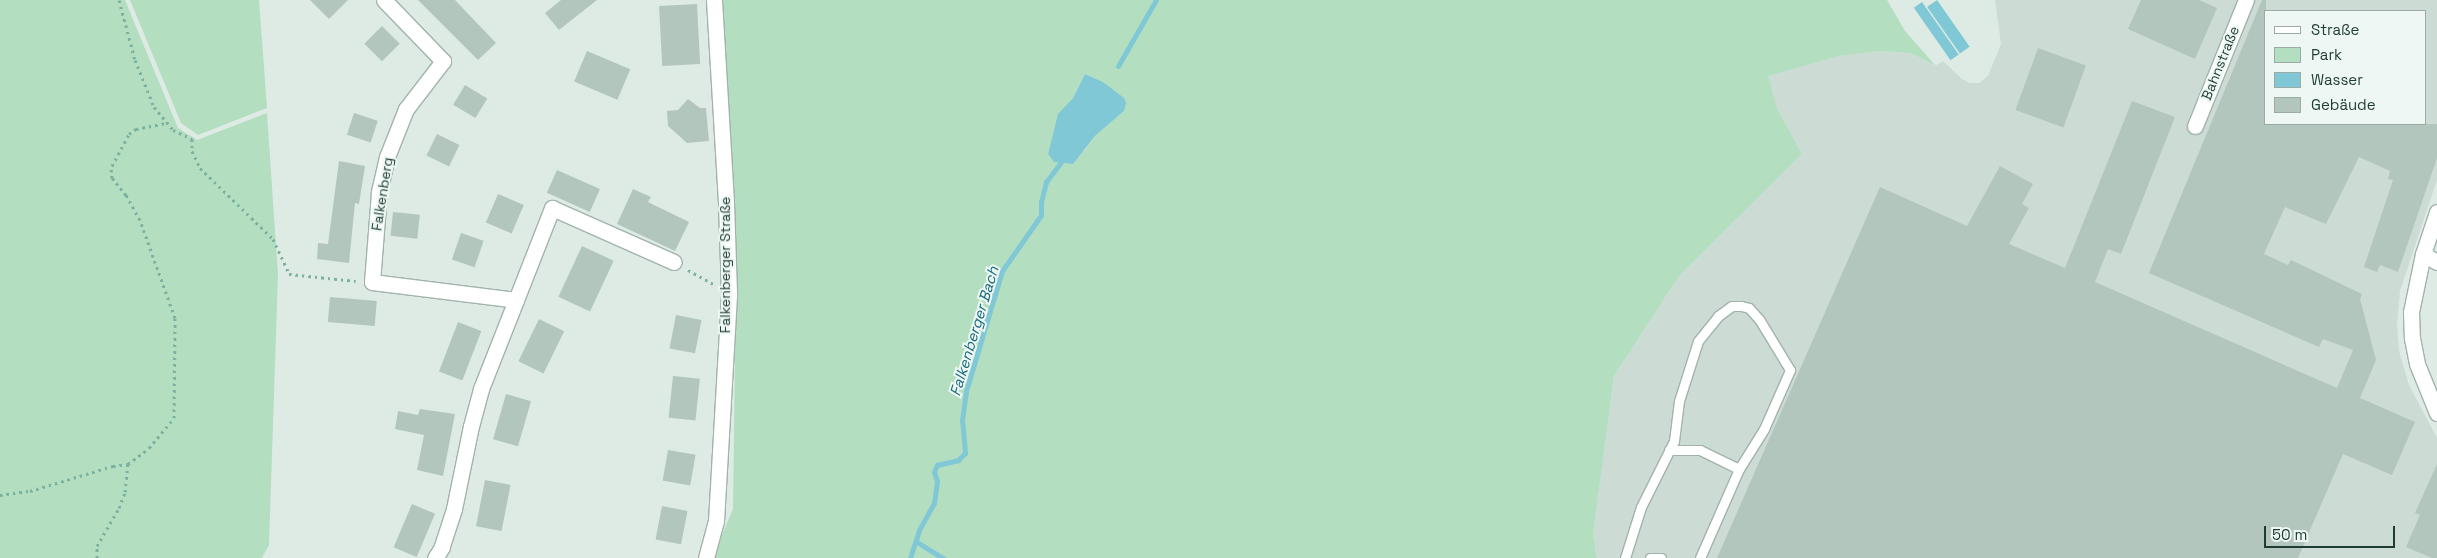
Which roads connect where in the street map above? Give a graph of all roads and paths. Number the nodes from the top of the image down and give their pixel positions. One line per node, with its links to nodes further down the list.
1 (119, 0): 5 (path)
2 (384, 0): 11 (street, Falkenberg)
3 (714, 0): 12 (street, Falkenberger Straße)
4 (2246, 0): 6 (street, Bahnstraße)
5 (166, 124): 11 (path); 16 (path)
6 (2195, 126)
7 (2437, 212): 8 (street)
8 (2423, 254): 10 (street); 14 (street)
9 (674, 262): 12 (path); 13 (street)
10 (2437, 262)
11 (372, 282): 13 (street)
12 (728, 293): 21 (street, Falkenberger Straße)
13 (516, 300): 20 (street)
14 (2437, 413)
15 (1669, 450): 17 (lane); 17 (lane); 22 (lane)
16 (128, 464): 18 (path); 19 (path)
17 (1739, 469): 25 (lane)
18 (0, 495)
19 (97, 558)
20 (435, 558)
21 (706, 558)
22 (1625, 558)
23 (1650, 558): 24 (lane)
24 (1662, 558)
25 (1700, 558)

